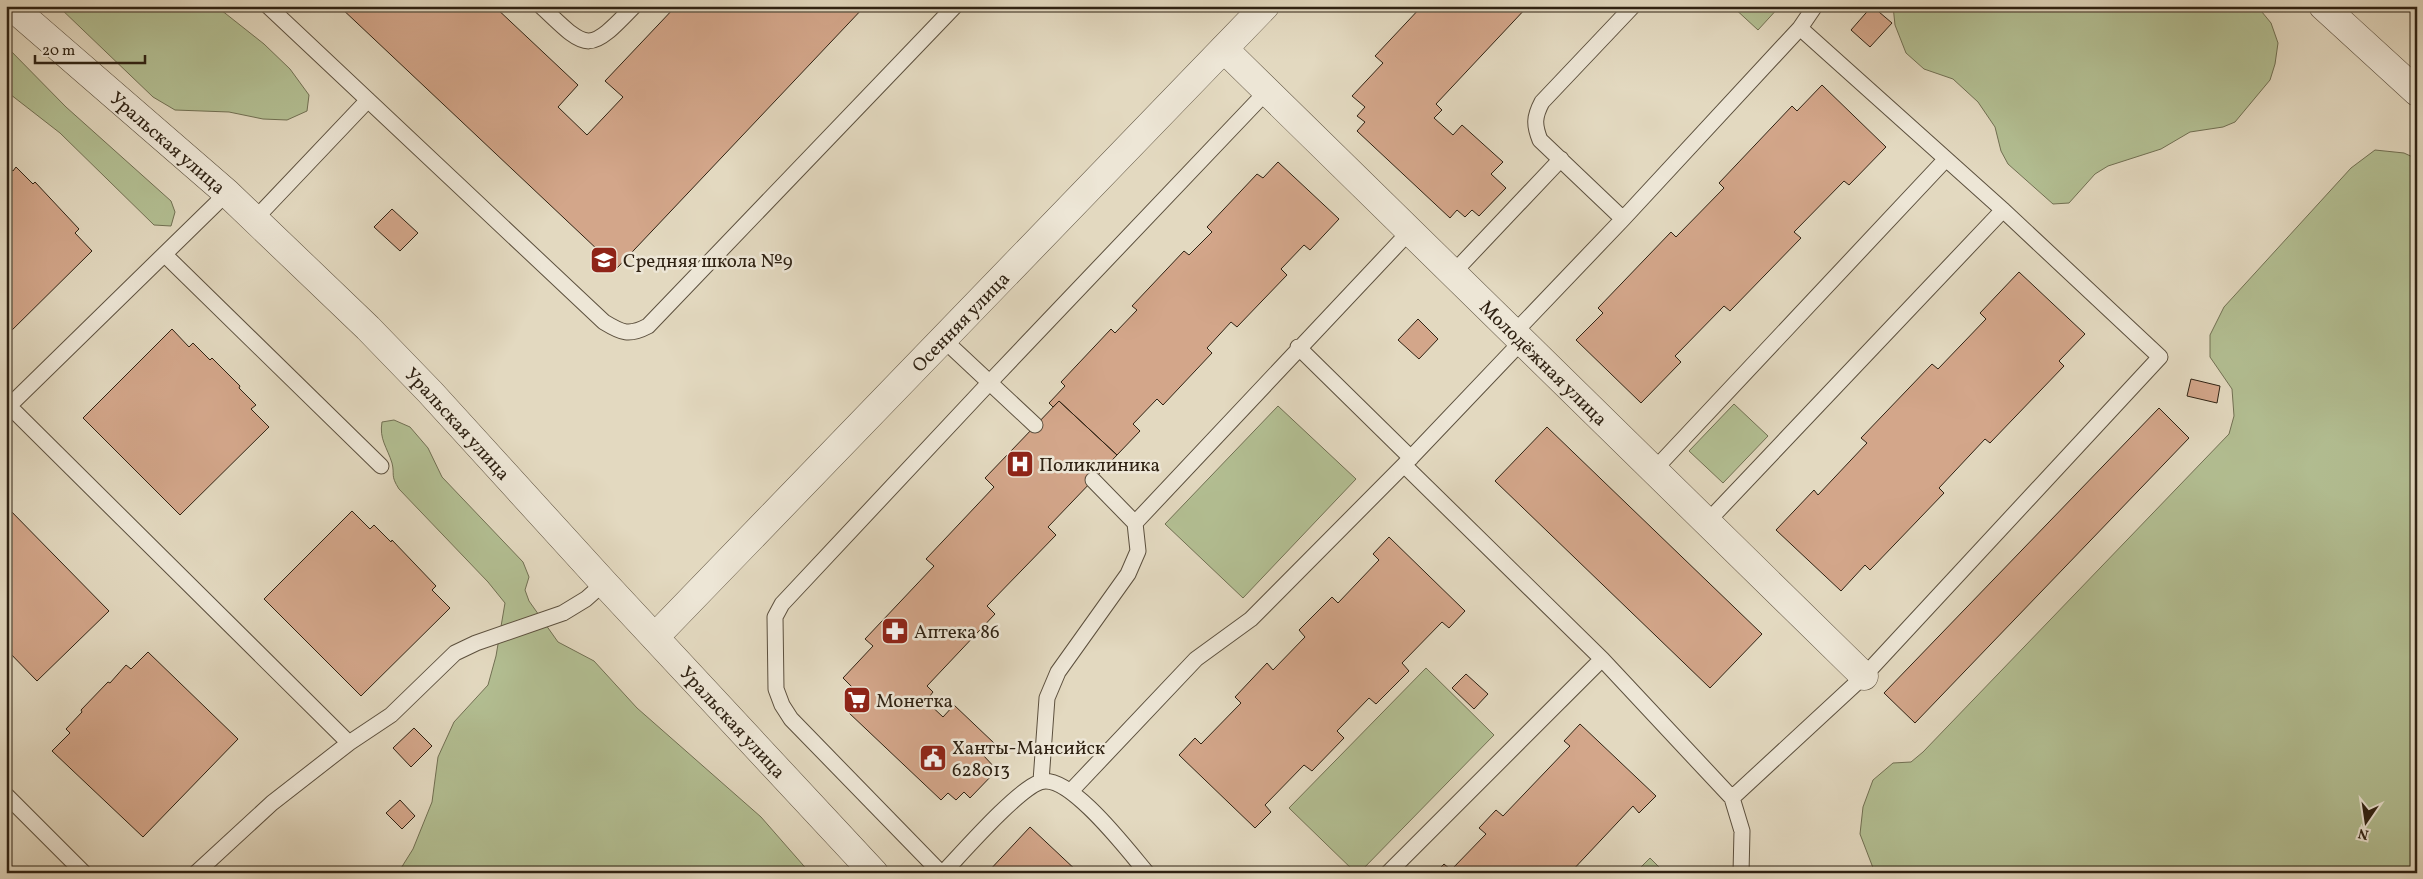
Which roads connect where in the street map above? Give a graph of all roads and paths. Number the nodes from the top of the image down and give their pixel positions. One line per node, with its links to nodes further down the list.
1 (11, 6): 17 (street, Уральская улица)
2 (268, 6): 14 (lane)
3 (541, 6): 4 (lane)
4 (634, 6)
5 (955, 6): 14 (lane)
6 (1265, 6): 11 (street, Осенняя улица)
7 (1633, 6): 15 (lane)
8 (1815, 6): 10 (lane)
9 (2323, 6): 13 (street)
10 (1800, 28): 16 (lane); 20 (lane)
11 (1224, 49): 12 (street, Молодёжная улица); 25 (street, Осенняя улица)
12 (1267, 92): 21 (street, Молодёжная улица); 27 (lane)
13 (2417, 92)
14 (368, 100): 19 (lane)
15 (1561, 159): 20 (lane); 23 (lane)
16 (1946, 159): 18 (lane); 32 (lane)
17 (227, 193): 19 (street, Уральская улица); 22 (lane)
18 (2003, 210): 34 (lane); 39 (lane)
19 (255, 219): 36 (street, Уральская улица)
20 (1623, 219): 24 (lane)
21 (1410, 231): 23 (street, Молодёжная улица); 26 (lane)
22 (165, 255): 28 (lane); 31 (lane)
23 (1453, 273): 24 (street, Молодёжная улица)
24 (1518, 337): 30 (lane); 32 (street, Молодёжная улица)
25 (943, 339): 27 (lane); 37 (street, Осенняя улица)
26 (1298, 348): 30 (lane); 35 (lane)
27 (990, 382): 29 (lane); 48 (lane)
28 (8, 405): 40 (lane)
29 (1035, 426)
30 (1408, 462): 38 (lane); 42 (lane)
31 (381, 466)
32 (1654, 470): 34 (street, Молодёжная улица)
33 (1093, 480): 35 (lane)
34 (1708, 522): 39 (street, Молодёжная улица)
35 (1135, 523): 41 (lane)
36 (604, 583): 37 (street, Уральская улица); 40 (lane)
37 (655, 637): 47 (street, Уральская улица)
38 (1602, 659): 44 (lane); 50 (lane)
39 (1864, 676): 44 (lane)
40 (349, 743): 46 (lane)
41 (1041, 781): 42 (lane); 48 (lane)
42 (1071, 791): 49 (lane)
43 (6, 795): 45 (lane)
44 (1732, 798): 51 (lane)
45 (84, 873)
46 (196, 873)
47 (874, 873)
48 (942, 873)
49 (1147, 873)
50 (1388, 873)
51 (1741, 873)

